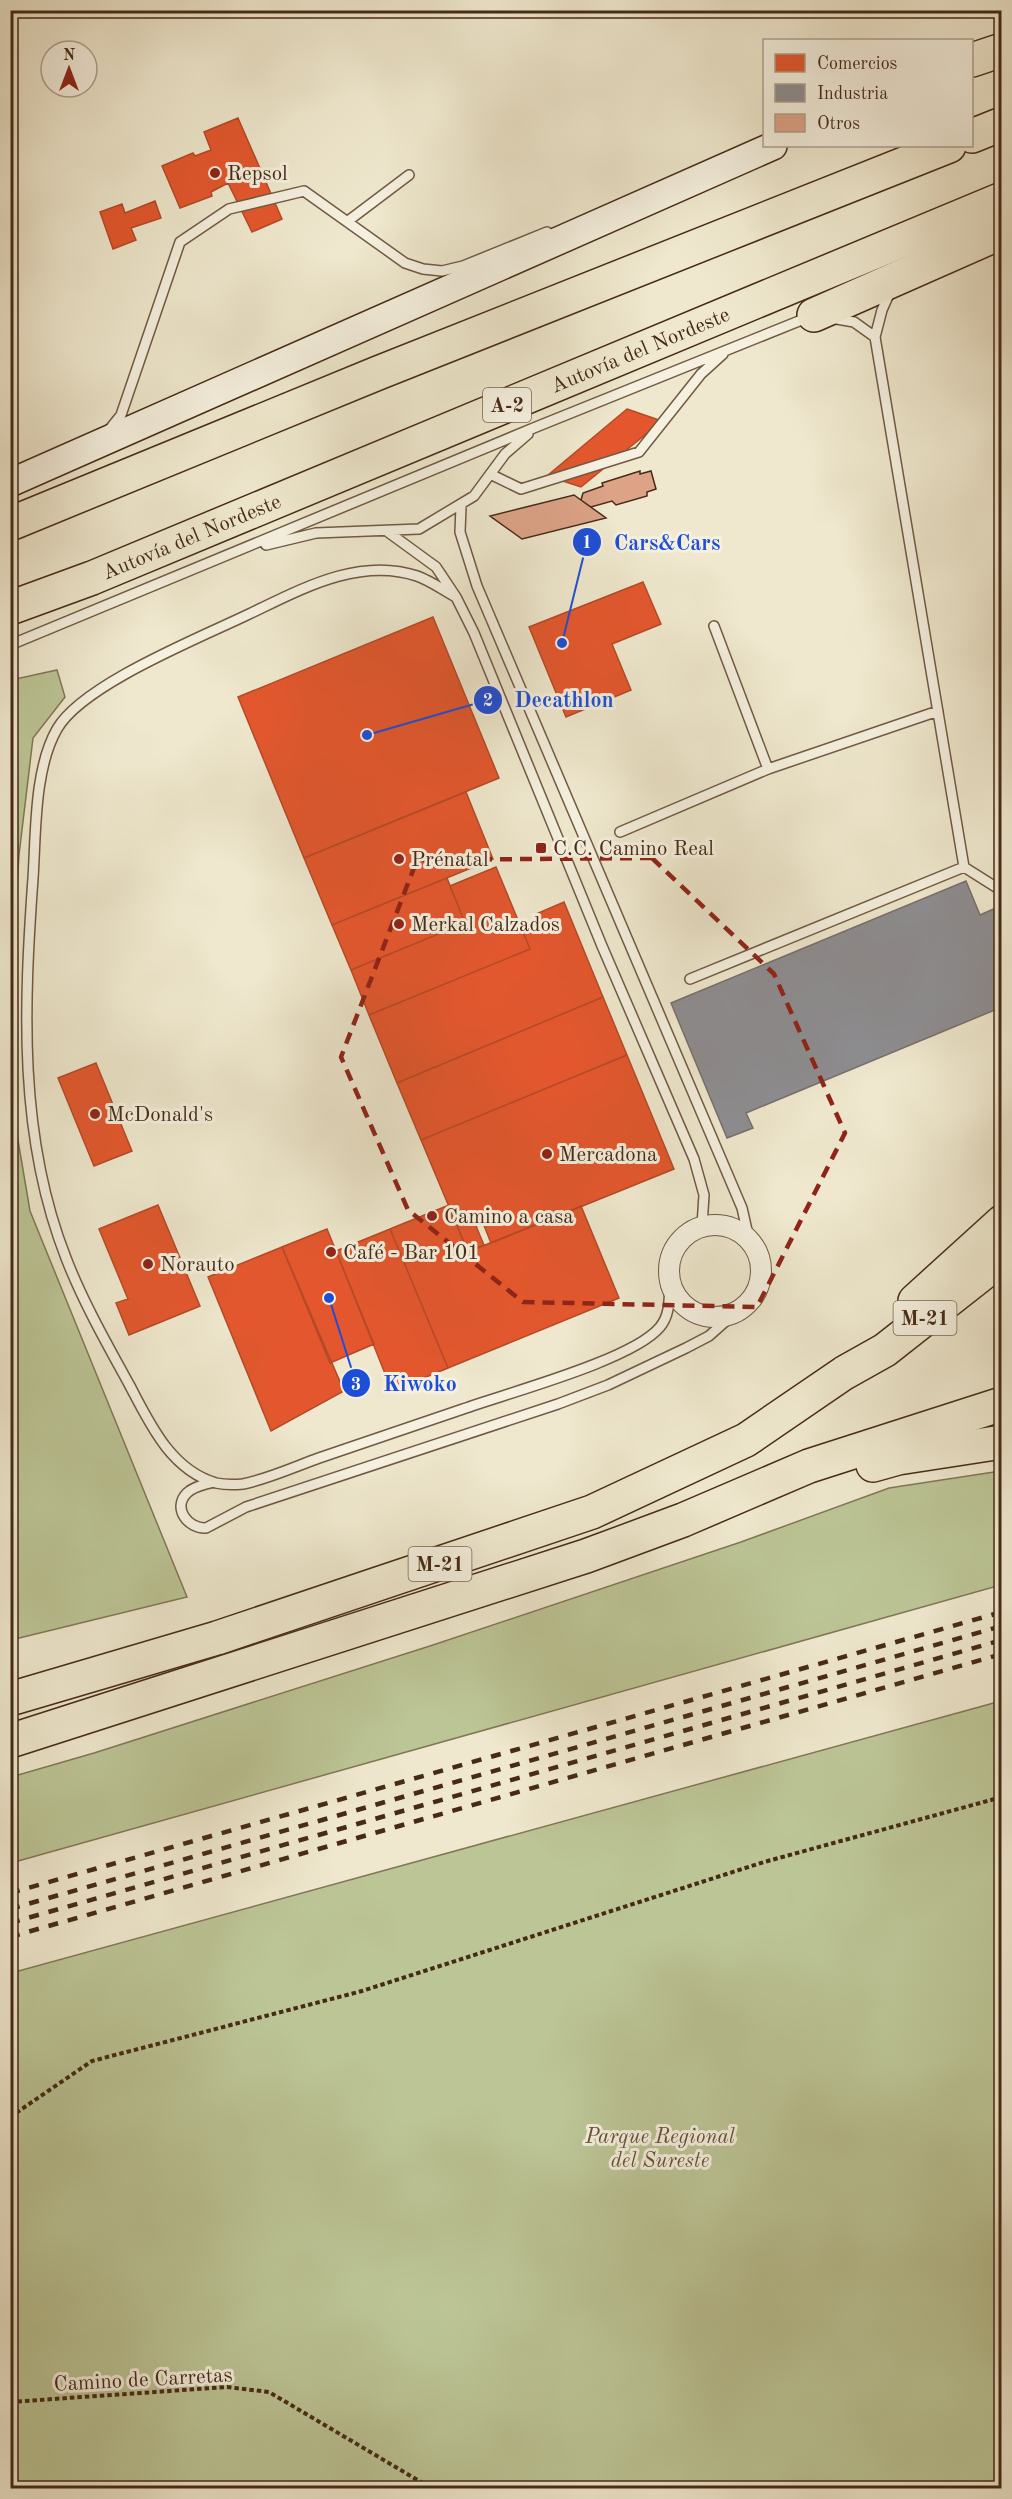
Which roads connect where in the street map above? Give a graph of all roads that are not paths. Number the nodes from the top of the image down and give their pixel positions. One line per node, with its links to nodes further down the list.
1 (1002, 42): 3 (main road)
2 (1002, 50): 4 (highway)
3 (973, 57)
4 (973, 58)
5 (1002, 124): 6 (highway)
6 (973, 136)
7 (771, 147): 11 (main road)
8 (946, 147): 25 (highway)
9 (409, 175): 12 (lane)
10 (1002, 199): 29 (highway, Autovía del Nordeste / A-2)
11 (619, 213): 13 (lane); 21 (main road)
12 (348, 221): 14 (lane); 21 (lane)
13 (566, 227)
14 (555, 230)
15 (1002, 231): 16 (highway)
16 (897, 279): 17 (highway); 18 (lane)
17 (814, 315): 18 (lane); 19 (lane)
18 (875, 337): 32 (lane)
19 (727, 350): 20 (lane); 22 (lane)
20 (536, 427): 22 (lane); 27 (lane)
21 (88, 448): 23 (main road)
22 (490, 474): 24 (lane)
23 (10, 483)
24 (461, 506): 26 (lane); 40 (lane)
25 (10, 524)
26 (388, 532): 27 (lane); 28 (lane)
27 (237, 552): 31 (lane)
28 (456, 597): 39 (lane); 47 (lane)
29 (10, 608)
30 (714, 626): 33 (lane)
31 (10, 645)
32 (938, 711): 33 (lane); 35 (lane)
33 (768, 769): 34 (lane)
34 (620, 832)
35 (964, 867): 36 (lane); 37 (lane)
36 (1002, 891)
37 (690, 979)
38 (1002, 1222): 44 (highway)
39 (702, 1226): 40 (street); 42 (street)
40 (749, 1239): 43 (street)
41 (1002, 1258): 44 (highway, M-21)
42 (670, 1285): 43 (street); 47 (lane)
43 (736, 1312): 47 (lane)
44 (844, 1373): 49 (highway, M-21)
45 (1002, 1404): 48 (highway, M-21)
46 (1002, 1442): 48 (highway, M-21)
47 (213, 1482)
48 (683, 1520): 50 (highway, M-21)
49 (10, 1699)
50 (10, 1741)

